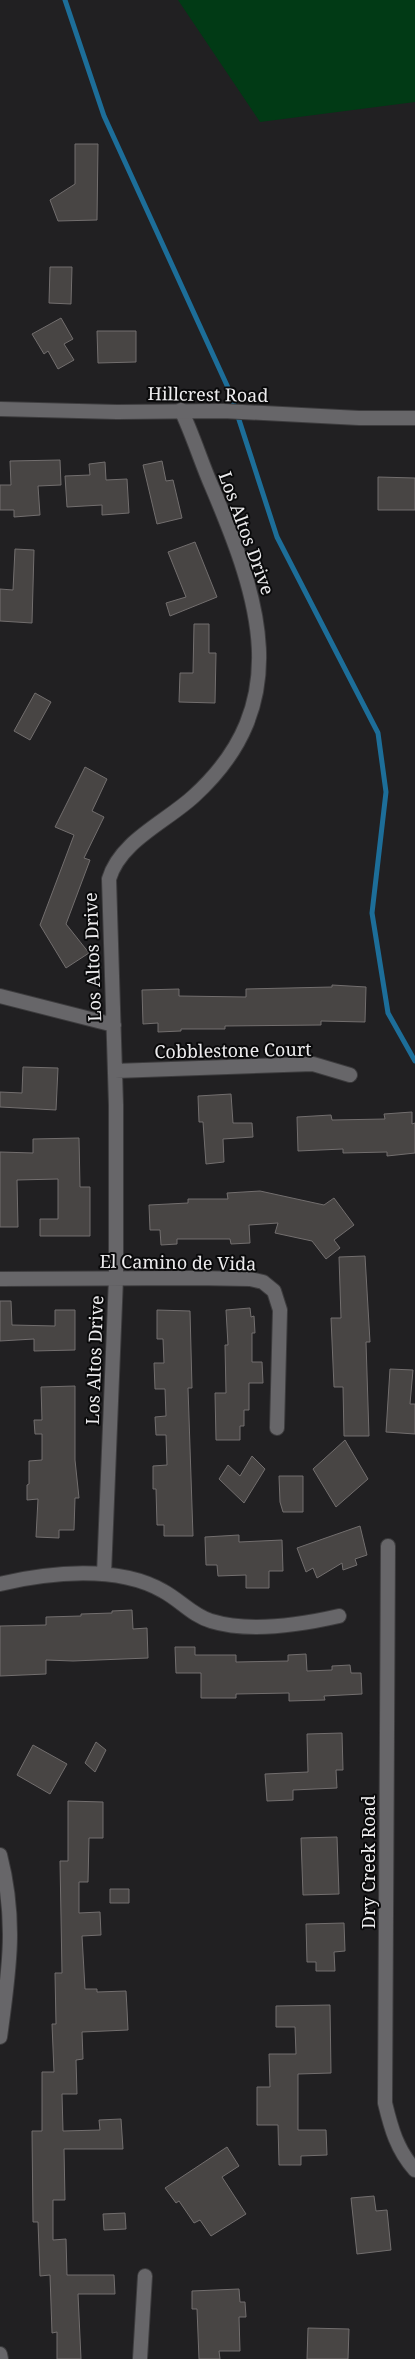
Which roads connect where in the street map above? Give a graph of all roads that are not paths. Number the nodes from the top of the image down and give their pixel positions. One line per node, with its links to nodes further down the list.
1 (0, 409): 2 (street, Hillcrest Road)
2 (181, 410): 3 (street, Hillcrest Road); 5 (street, Los Altos Drive)
3 (415, 418)
4 (0, 996): 5 (street)
5 (114, 1025): 6 (street, Los Altos Drive)
6 (115, 1071): 7 (street, Cobblestone Court); 8 (street, Los Altos Drive)
7 (350, 1075)
8 (116, 1278): 9 (street, El Camino de Vida); 10 (street, El Camino de Vida); 12 (street, Los Altos Drive)
9 (0, 1279)
10 (277, 1428)
11 (388, 1546): 17 (street, Dry Creek Road)
12 (104, 1574): 13 (street); 14 (street)
13 (0, 1584)
14 (339, 1616)
15 (0, 1855): 16 (street)
16 (0, 2037)
17 (415, 2170)
18 (145, 2276): 21 (street)
19 (0, 2354): 20 (street)
20 (1, 2359)
21 (140, 2359)

